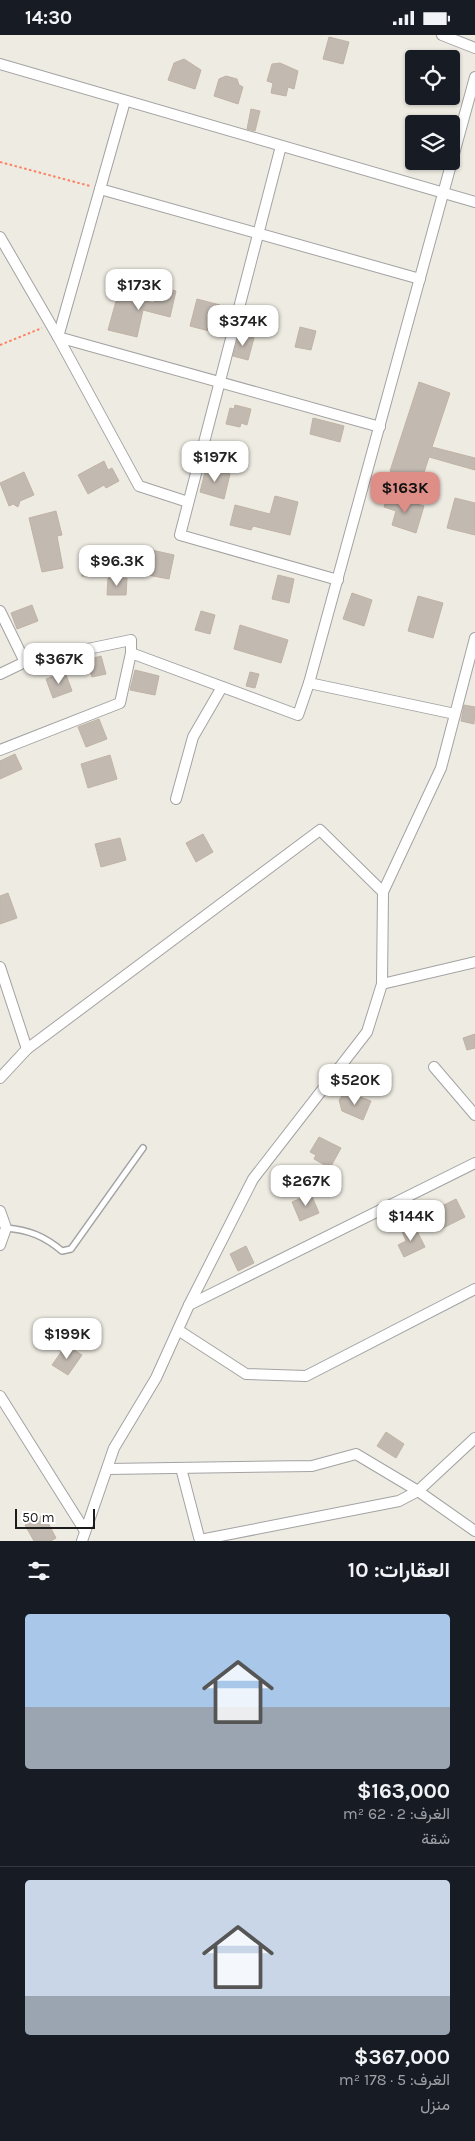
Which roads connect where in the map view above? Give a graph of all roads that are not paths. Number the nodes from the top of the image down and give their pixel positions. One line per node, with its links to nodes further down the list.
1 (442, 35): 2 (street)
2 (475, 47)
3 (0, 65): 5 (street)
4 (475, 77): 8 (street)
5 (125, 101): 6 (street); 7 (street)
6 (280, 145): 8 (street); 10 (street)
7 (100, 189): 10 (street); 13 (street)
8 (444, 193): 9 (street); 12 (street)
9 (475, 202)
10 (258, 233): 12 (street); 14 (street)
11 (0, 237): 13 (street)
12 (420, 279): 15 (street)
13 (58, 337): 14 (street); 16 (street)
14 (219, 382): 15 (street); 16 (street)
15 (380, 427): 17 (street)
16 (188, 502): 17 (street)
17 (338, 579): 23 (street)
18 (0, 611): 21 (street)
19 (475, 638): 25 (street)
20 (131, 653): 21 (street); 24 (street); 26 (street)
21 (24, 662): 22 (street)
22 (0, 674)
23 (309, 683): 24 (street); 25 (street)
24 (222, 687): 27 (street)
25 (455, 714): 28 (street)
26 (0, 749)
27 (176, 799)
28 (383, 892): 31 (street); 32 (street)
29 (475, 962): 31 (street)
30 (1, 972): 32 (street)
31 (382, 984): 42 (street)
32 (27, 1049): 34 (street)
33 (434, 1067): 35 (street)
34 (0, 1078)
35 (475, 1115)
36 (143, 1148): 39 (lane)
37 (475, 1163): 42 (street)
38 (0, 1211): 39 (street)
39 (6, 1228): 40 (street)
40 (0, 1245)
41 (475, 1289): 43 (street)
42 (189, 1305): 43 (street)
43 (178, 1330): 47 (street)
44 (0, 1396): 50 (street)
45 (475, 1438): 48 (street)
46 (181, 1468): 47 (street); 48 (street); 51 (street)
47 (107, 1469): 50 (street)
48 (418, 1491): 49 (street); 51 (street)
49 (475, 1531)
50 (83, 1536)
51 (200, 1541)

